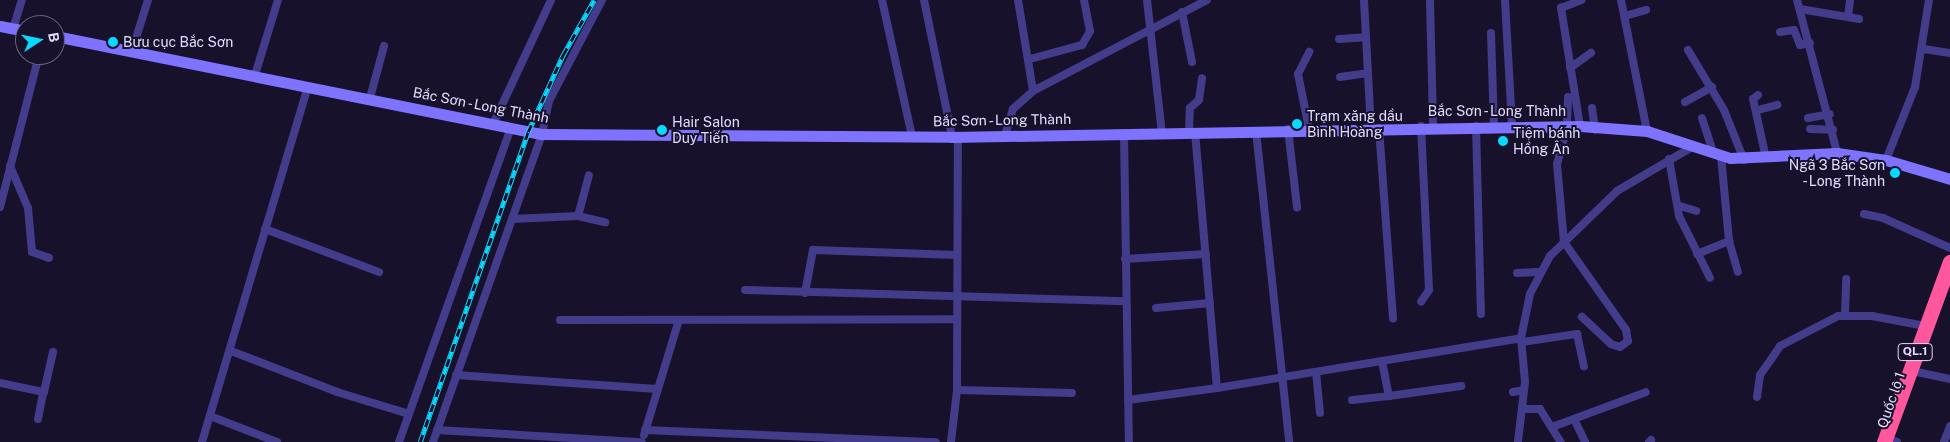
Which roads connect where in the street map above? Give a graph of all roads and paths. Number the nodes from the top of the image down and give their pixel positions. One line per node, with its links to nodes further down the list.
1 (22, 0): 27 (street)
2 (148, 0): 37 (street)
3 (278, 0): 46 (street)
4 (551, 0): 62 (street)
5 (602, 0): 82 (street)
6 (882, 0): 84 (street)
7 (924, 0): 85 (street)
8 (1018, 0): 41 (street)
9 (1084, 0): 41 (street)
10 (1147, 0): 26 (street)
11 (1207, 0): 22 (street)
12 (1364, 0): 30 (street)
13 (1430, 0): 64 (street)
14 (1506, 0): 67 (street)
15 (1582, 0): 44 (street)
16 (1621, 0): 23 (street)
17 (1797, 0): 20 (street)
18 (1929, 0): 35 (street)
19 (1850, 1): 24 (street)
20 (1800, 9): 24 (street); 33 (street)
21 (1646, 10): 23 (street)
22 (1182, 12): 26 (street); 42 (street)
23 (1625, 16): 78 (street)
24 (1848, 17): 25 (street)
25 (1859, 19)
26 (1153, 28): 51 (street); 81 (street)
27 (4, 29)
28 (1780, 32): 33 (street)
29 (1491, 33): 66 (street)
30 (1365, 37): 32 (street); 45 (street)
31 (65, 38): 37 (main road, Bắc Sơn - Long Thành)
32 (1339, 39)
33 (1810, 43): 59 (street)
34 (384, 46): 54 (street)
35 (1924, 49): 40 (street); 92 (street)
36 (1688, 50): 50 (street)
37 (132, 51): 46 (main road, Bắc Sơn - Long Thành)
38 (1309, 52): 71 (street)
39 (1591, 53): 44 (street)
40 (1950, 54)
41 (1030, 59): 51 (street)
42 (1192, 62)
43 (36, 65): 93 (street)
44 (1570, 68): 68 (street)
45 (1368, 73): 47 (street); 72 (street)
46 (255, 74): 49 (main road, Bắc Sơn - Long Thành)
47 (1340, 76)
48 (1202, 78): 79 (street)
49 (308, 86): 54 (main road, Bắc Sơn - Long Thành); 104 (street)
50 (1712, 87): 55 (street); 91 (street)
51 (1033, 91): 83 (street)
52 (1758, 95): 58 (street)
53 (1568, 97): 69 (street)
54 (370, 98): 62 (main road, Bắc Sơn - Long Thành)
55 (1685, 102)
56 (1777, 105): 58 (street)
57 (1592, 108): 75 (street)
58 (1758, 110): 89 (street)
59 (1830, 114): 61 (street); 76 (street)
60 (1702, 118): 88 (street)
61 (1808, 118)
62 (493, 124): 70 (main road, Bắc Sơn - Long Thành)
63 (1421, 126): 64 (main road, Bắc Sơn - Long Thành); 72 (main road, Bắc Sơn - Long Thành); 125 (street)
64 (1433, 126): 65 (main road, Bắc Sơn - Long Thành)
65 (1476, 126): 66 (main road, Bắc Sơn - Long Thành); 128 (street)
66 (1494, 126): 67 (main road, Bắc Sơn - Long Thành)
67 (1512, 126): 69 (main road, Bắc Sơn - Long Thành)
68 (1580, 126): 69 (main road, Bắc Sơn - Long Thành); 75 (main road, Bắc Sơn - Long Thành)
69 (1567, 127): 106 (street)
70 (511, 128): 82 (main road, Bắc Sơn - Long Thành); 164 (street)
71 (1309, 128): 72 (main road, Bắc Sơn - Long Thành); 74 (main road, Bắc Sơn - Long Thành)
72 (1375, 128): 130 (street)
73 (1810, 129): 76 (street)
74 (1288, 130): 77 (main road, Bắc Sơn - Long Thành); 98 (street)
75 (1595, 130): 78 (main road, Bắc Sơn - Long Thành)
76 (1833, 130): 87 (street)
77 (1256, 131): 79 (main road, Bắc Sơn - Long Thành); 144 (street)
78 (1647, 131): 86 (main road, Bắc Sơn - Long Thành)
79 (1192, 132): 81 (main road, Bắc Sơn - Long Thành); 108 (street)
80 (1124, 133): 81 (main road, Bắc Sơn - Long Thành); 83 (main road, Bắc Sơn - Long Thành); 112 (street)
81 (1162, 133)
82 (542, 134): 84 (main road, Bắc Sơn - Long Thành); 102 (street)
83 (1005, 135): 85 (main road, Bắc Sơn - Long Thành)
84 (912, 136): 85 (main road, Bắc Sơn - Long Thành)
85 (955, 136): 110 (street)
86 (1692, 148): 88 (main road, Bắc Sơn - Long Thành); 90 (street)
87 (1837, 153): 89 (main road, Bắc Sơn - Long Thành); 92 (main road, Bắc Sơn - Long Thành)
88 (1718, 155): 91 (main road, Bắc Sơn - Long Thành); 105 (street)
89 (1766, 158): 91 (main road, Bắc Sơn - Long Thành)
90 (1669, 159): 96 (street); 106 (street)
91 (1744, 160)
92 (1886, 160): 95 (main road, Bắc Sơn - Long Thành)
93 (10, 166): 97 (street); 111 (street)
94 (589, 175): 101 (street)
95 (1950, 179)
96 (1680, 206): 99 (street); 109 (street)
97 (0, 207)
98 (1296, 207)
99 (1696, 211)
100 (1864, 214): 107 (street)
101 (578, 216): 102 (street); 103 (street)
102 (512, 219): 143 (street)
103 (604, 222)
104 (265, 229): 114 (street); 137 (street)
105 (1729, 241): 109 (street); 116 (street)
106 (1564, 242): 115 (street); 131 (street)
107 (1950, 248)
108 (1206, 254): 112 (street); 126 (street)
109 (1697, 254): 118 (street)
110 (957, 255): 122 (street); 123 (street)
111 (49, 258)
112 (1125, 259): 124 (street)
113 (1950, 262): 135 (highway, Quốc lộ 1 / QL.1)
114 (379, 272)
115 (1539, 272): 117 (street); 136 (street)
116 (1738, 272)
117 (1517, 273)
118 (1710, 278)
119 (1846, 279): 129 (street)
120 (1950, 284): 142 (highway, Quốc lộ 1 / QL.1)
121 (745, 290): 122 (street)
122 (805, 293): 123 (street)
123 (957, 295): 124 (street); 132 (street)
124 (1126, 301): 159 (street)
125 (1421, 302)
126 (1210, 303): 127 (street); 148 (street)
127 (1156, 308)
128 (1481, 314)
129 (1845, 314): 135 (street); 158 (street)
130 (1393, 318)
131 (1582, 318)
132 (957, 319): 134 (street); 150 (street)
133 (560, 320): 134 (street)
134 (679, 320): 149 (street)
135 (1925, 326): 184 (highway, Quốc lộ 1 / QL.1)
136 (1521, 340): 139 (street); 140 (street); 151 (street)
137 (231, 351): 164 (street); 165 (street)
138 (53, 352): 155 (street)
139 (1382, 361): 141 (street); 157 (street)
140 (1584, 366)
141 (1316, 372): 144 (street); 163 (street)
142 (1917, 372): 145 (street); 185 (highway, Quốc lộ 1 / QL.1)
143 (456, 375): 149 (street); 170 (street)
144 (1281, 378): 148 (street); 180 (street)
145 (1950, 378)
146 (0, 383): 155 (street)
147 (1461, 386): 157 (street)
148 (1217, 388): 152 (street)
149 (658, 389): 171 (street)
150 (957, 390): 156 (street); 178 (street)
151 (1524, 390): 153 (street); 162 (street)
152 (1206, 391): 159 (street); 160 (street)
153 (1513, 392)
154 (1646, 392): 167 (street)
155 (43, 393): 166 (street)
156 (1072, 393)
157 (1389, 396): 161 (street)
158 (1757, 397)
159 (1128, 400): 179 (street)
160 (1207, 400)
161 (1352, 400)
162 (1522, 408): 169 (street); 181 (street)
163 (1320, 413)
164 (409, 414): 174 (street)
165 (210, 416): 172 (street); 173 (street)
166 (38, 419)
167 (1574, 419): 169 (street); 183 (street)
168 (1950, 426): 186 (street)
169 (1552, 427): 182 (street)
170 (437, 430): 175 (street); 176 (street)
171 (645, 430): 176 (street); 177 (street)
172 (202, 442)
173 (277, 442)
174 (399, 442)
175 (433, 442)
176 (642, 442)
177 (936, 442)
178 (951, 442)
179 (1129, 442)
180 (1289, 442)
181 (1518, 442)
182 (1562, 442)
183 (1585, 442)
184 (1884, 442)
185 (1895, 442)
186 (1944, 442)

